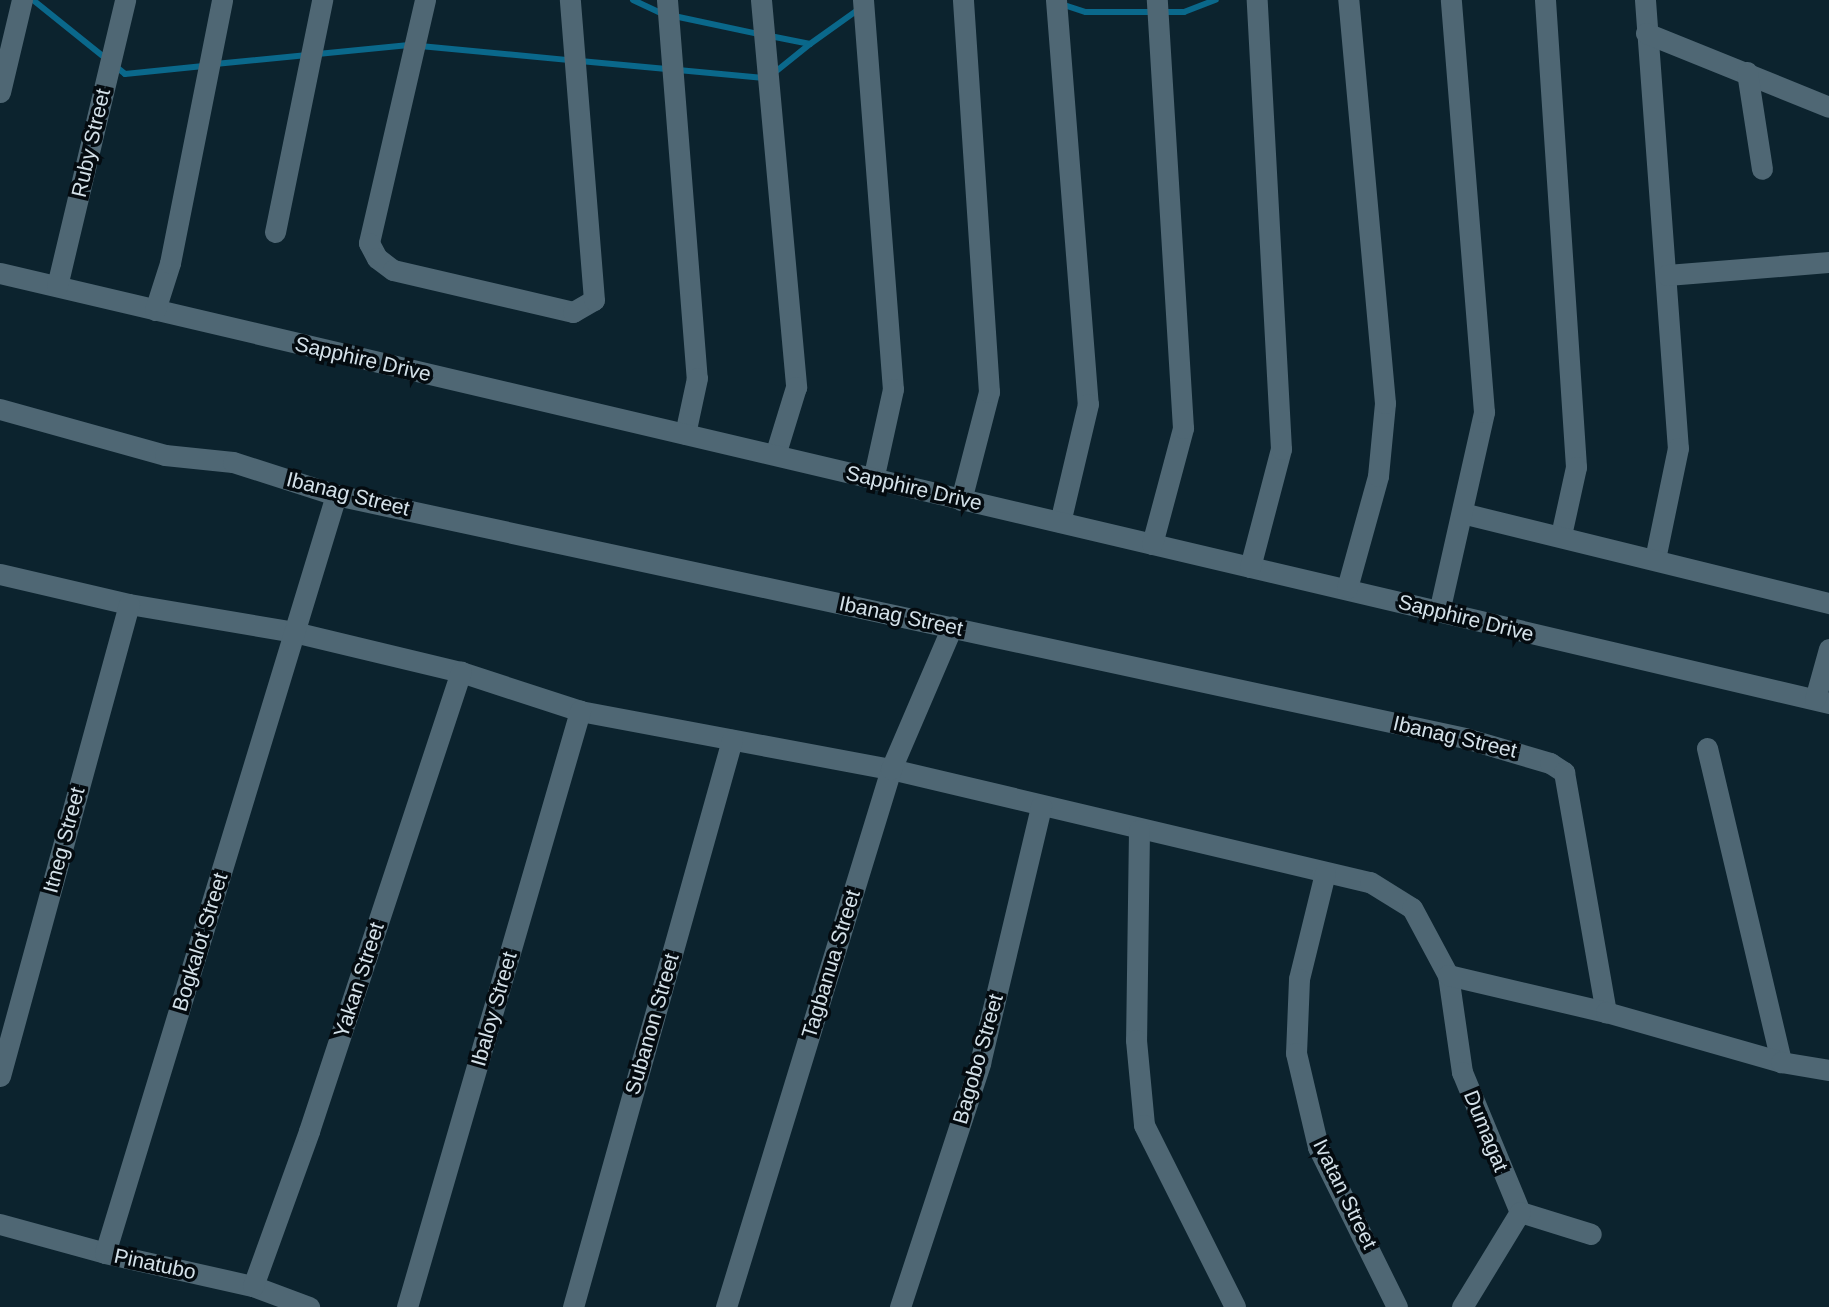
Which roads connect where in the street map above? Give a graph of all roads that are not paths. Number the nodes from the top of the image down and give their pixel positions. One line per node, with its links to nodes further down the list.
1 (22, 0): 20 (street)
2 (125, 0): 27 (street, Ruby Street)
3 (222, 0): 28 (street)
4 (322, 0): 23 (street)
5 (425, 0): 6 (street)
6 (570, 0)
7 (667, 0): 30 (street)
8 (761, 0): 31 (street)
9 (863, 0): 32 (street)
10 (963, 0): 34 (street)
11 (1056, 0): 36 (street)
12 (1157, 0): 38 (street)
13 (1257, 0): 40 (street)
14 (1348, 0): 42 (street)
15 (1451, 0): 35 (street)
16 (1545, 0): 37 (street)
17 (1645, 0): 18 (street)
18 (1646, 33): 19 (street); 26 (street)
19 (1747, 72): 21 (street); 22 (street)
20 (0, 92)
21 (1829, 107)
22 (1762, 169)
23 (275, 232)
24 (1829, 262): 26 (street)
25 (0, 273): 27 (street, Sapphire Drive)
26 (1667, 275): 39 (street)
27 (57, 286): 28 (street, Sapphire Drive)
28 (155, 310): 30 (street, Sapphire Drive)
29 (0, 409): 33 (street, Ibanag Street)
30 (685, 435): 31 (street, Sapphire Drive)
31 (776, 452): 32 (street, Sapphire Drive)
32 (873, 480): 34 (street, Sapphire Drive)
33 (336, 495): 46 (street, Ibanag Street); 47 (street, Bogkalot Street)
34 (961, 500): 36 (street, Sapphire Drive)
35 (1462, 513): 37 (street); 45 (street)
36 (1060, 522): 38 (street, Sapphire Drive)
37 (1561, 535): 39 (street)
38 (1152, 544): 40 (street, Sapphire Drive)
39 (1655, 559): 43 (street)
40 (1250, 567): 42 (street, Sapphire Drive)
41 (0, 574): 44 (street)
42 (1347, 588): 45 (street, Sapphire Drive)
43 (1829, 603)
44 (129, 604): 47 (street); 62 (street, Itneg Street)
45 (1439, 612): 50 (street, Sapphire Drive)
46 (952, 627): 54 (street, Tagbanua Street); 59 (street, Ibanag Street)
47 (294, 632): 49 (street); 66 (street, Bogkalot Street)
48 (1829, 649): 50 (street)
49 (461, 673): 51 (street); 67 (street, Yakan Street)
50 (1822, 701)
51 (580, 712): 52 (street); 69 (street, Ibaloy Street)
52 (732, 740): 54 (street); 70 (street, Subanon Street)
53 (1707, 748): 60 (street)
54 (891, 769): 55 (street); 71 (street, Tagbanua Street)
55 (1041, 806): 56 (street); 72 (street, Bagobo Street)
56 (1139, 830): 57 (street); 73 (street)
57 (1325, 873): 58 (street); 74 (street, Ivatan Street)
58 (1448, 975): 59 (street); 63 (street, Dumagat)
59 (1606, 1012): 60 (street)
60 (1781, 1062): 61 (street)
61 (1829, 1070)
62 (0, 1076)
63 (1520, 1212): 65 (street); 75 (street)
64 (0, 1224): 66 (street, Pinatubo)
65 (1591, 1234)
66 (105, 1253): 67 (street, Pinatubo)
67 (253, 1286): 68 (street, Pinatubo)
68 (309, 1307)
69 (407, 1307)
70 (573, 1307)
71 (726, 1307)
72 (900, 1307)
73 (1236, 1307)
74 (1397, 1307)
75 (1462, 1307)

